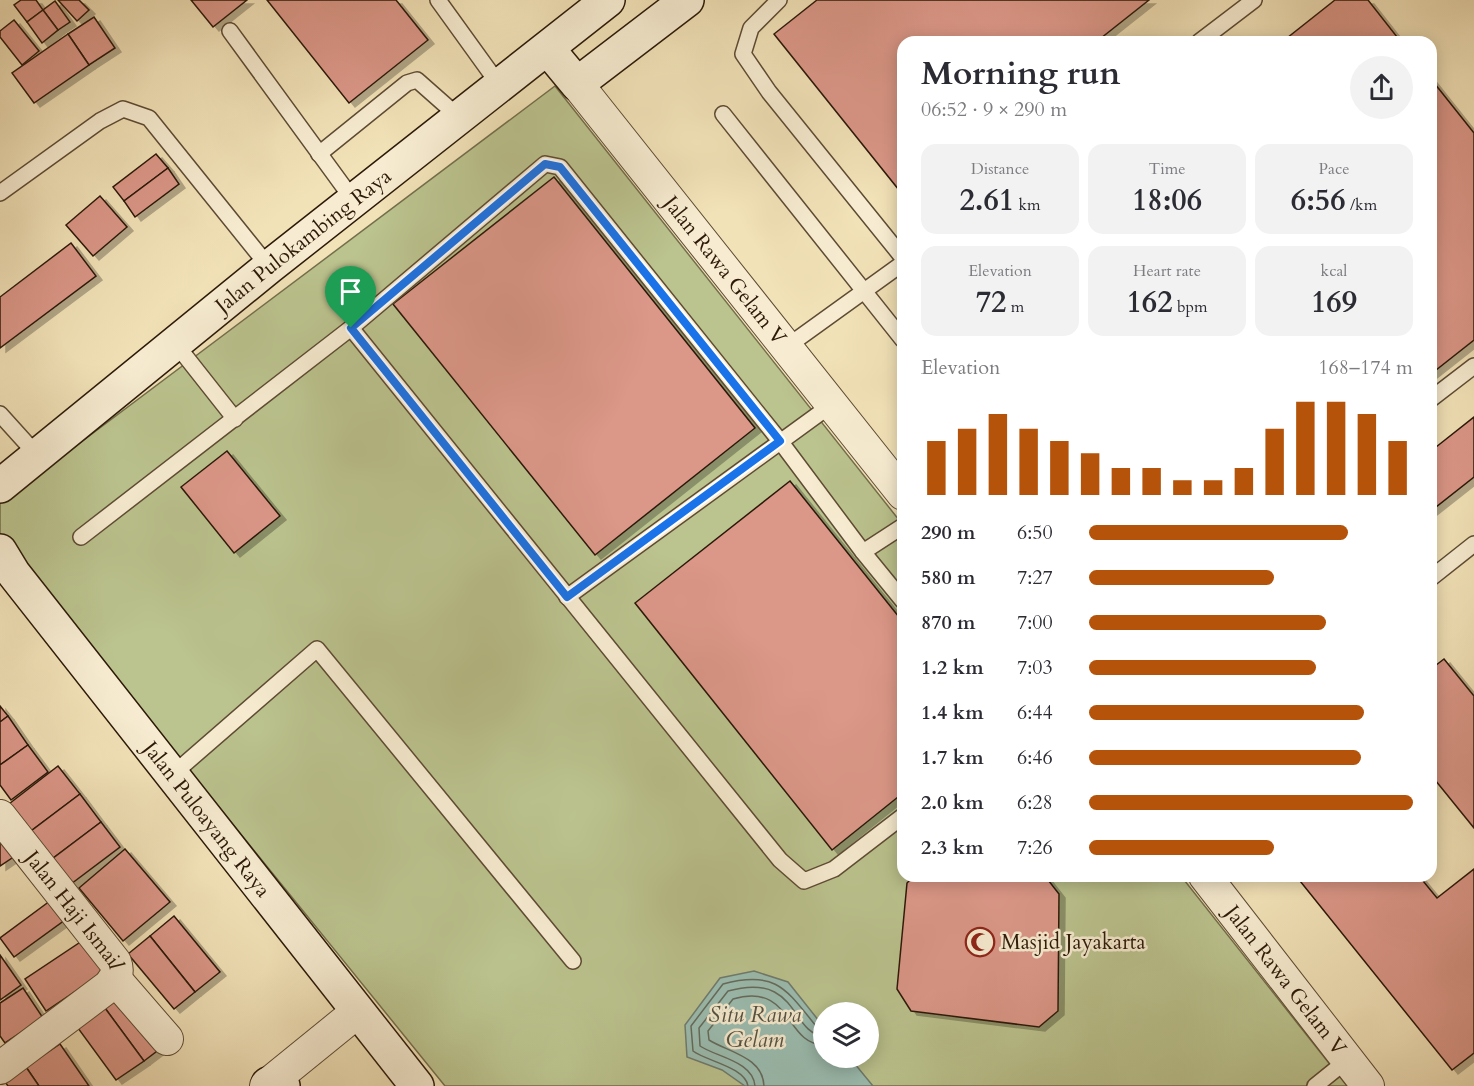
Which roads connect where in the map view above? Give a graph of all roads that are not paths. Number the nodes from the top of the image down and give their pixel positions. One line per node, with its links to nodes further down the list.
1 (438, 0): 10 (lane)
2 (609, 0): 8 (street, Jalan Pulokambing Raya)
3 (687, 0): 9 (street)
4 (779, 0): 16 (lane)
5 (1254, 0): 7 (lane)
6 (230, 31): 13 (lane)
7 (1207, 36)
8 (548, 49): 9 (street, Jalan Rawa Gelam V); 10 (street, Jalan Pulokambing Raya)
9 (577, 84): 23 (street, Jalan Rawa Gelam V)
10 (500, 86): 12 (street, Jalan Pulokambing Raya)
11 (723, 114): 19 (lane)
12 (460, 118): 13 (lane); 15 (street, Jalan Pulokambing Raya)
13 (319, 154): 15 (lane)
14 (0, 193): 17 (lane)
15 (354, 201): 17 (street, Jalan Pulokambing Raya)
16 (897, 251)
17 (269, 267): 22 (street, Jalan Pulokambing Raya)
18 (897, 267): 19 (lane)
19 (865, 291): 21 (lane); 23 (lane)
20 (351, 328): 28 (lane); 29 (lane); 40 (lane)
21 (897, 332)
22 (175, 343): 28 (lane); 30 (street, Jalan Pulokambing Raya)
23 (785, 348): 26 (street, Jalan Rawa Gelam V)
24 (1474, 366): 25 (lane)
25 (1437, 394)
26 (831, 405): 29 (lane); 32 (street, Jalan Rawa Gelam V)
27 (0, 414): 30 (lane)
28 (234, 419): 34 (lane)
29 (780, 441): 37 (lane); 40 (lane)
30 (37, 455): 31 (street, Jalan Pulokambing Raya)
31 (0, 486)
32 (897, 487)
33 (897, 530): 37 (lane)
34 (81, 537)
35 (1473, 546): 38 (lane)
36 (0, 552): 41 (street, Jalan Puloayang Raya)
37 (863, 552): 39 (lane)
38 (1437, 573)
39 (897, 594)
40 (567, 597): 43 (lane)
41 (172, 775): 45 (lane); 47 (street, Jalan Puloayang Raya)
42 (0, 816): 46 (street, Jalan Haji Ismail)
43 (897, 821)
44 (1210, 882): 49 (street, Jalan Rawa Gelam V)
45 (573, 961)
46 (115, 979): 48 (street); 50 (street, Jalan Haji Ismail)
47 (357, 1012): 51 (street); 52 (street, Jalan Puloayang Raya)
48 (167, 1039)
49 (1346, 1061): 53 (lane); 54 (street, Jalan Rawa Gelam V)
50 (0, 1068)
51 (272, 1085)
52 (417, 1086)
53 (1315, 1086)
54 (1368, 1086)

